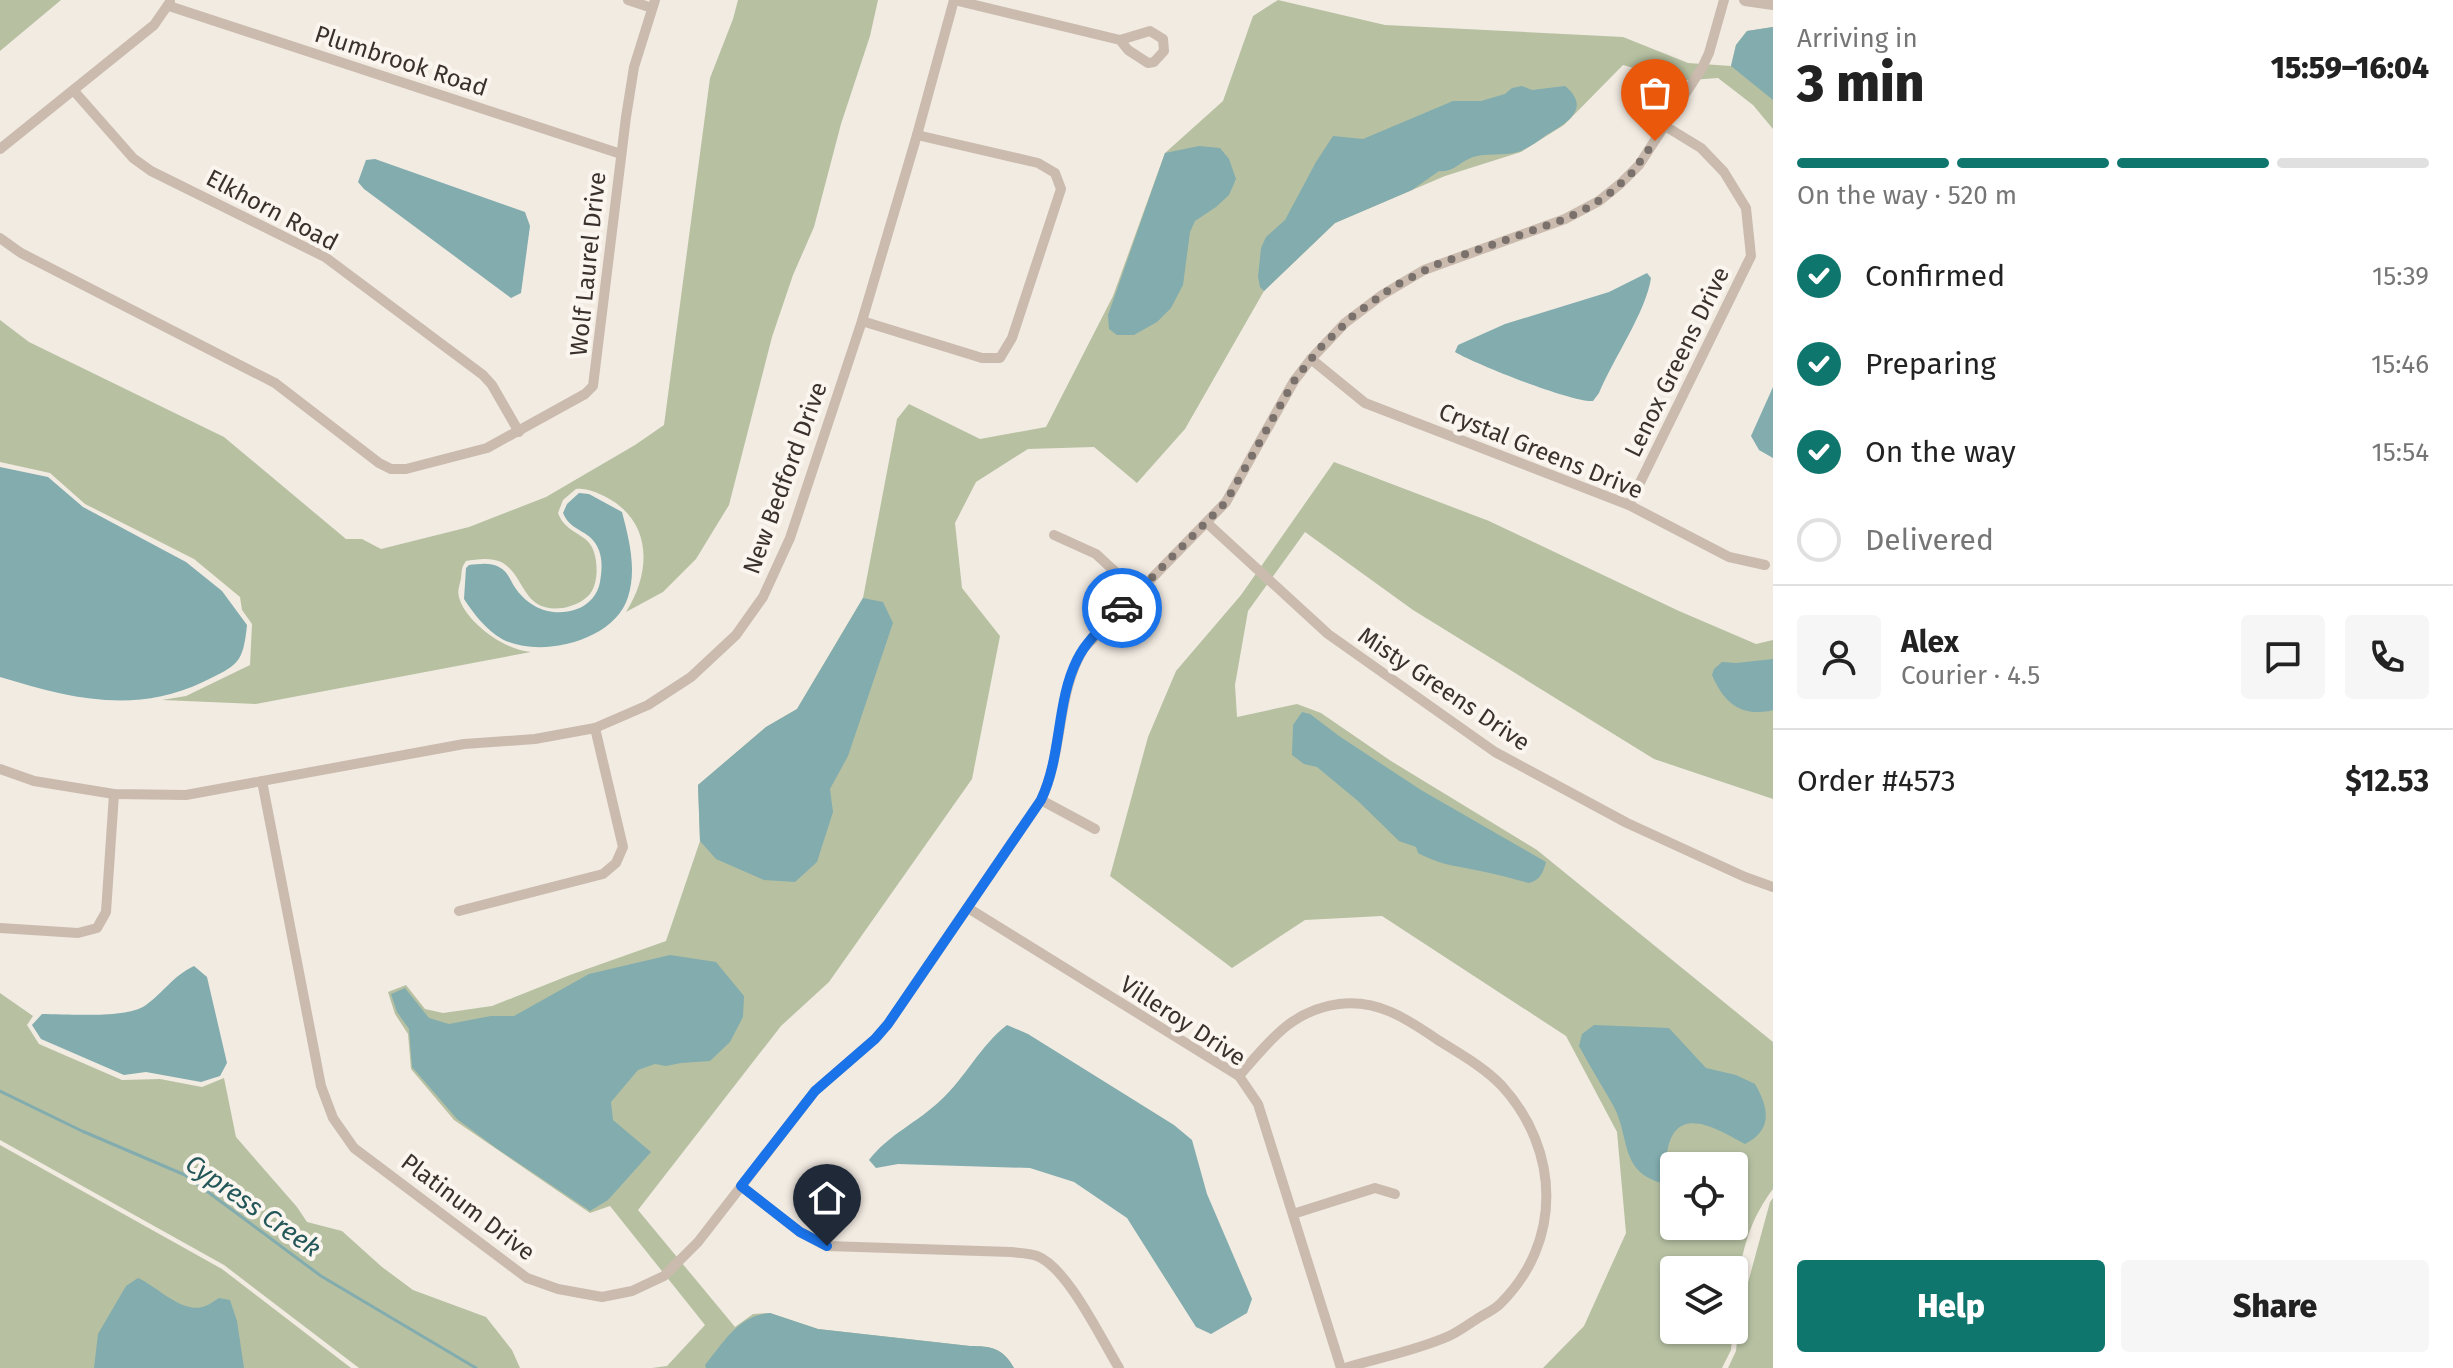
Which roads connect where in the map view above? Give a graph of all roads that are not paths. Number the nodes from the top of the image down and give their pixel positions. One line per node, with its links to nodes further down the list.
1 (628, 0): 6 (street)
2 (954, 0): 8 (street); 11 (street, New Bedford Drive)
3 (1724, 0): 10 (street, Platinum Drive)
4 (1745, 0): 7 (street)
5 (170, 3): 9 (street); 13 (street, Plumbrook Road)
6 (654, 4): 13 (street, Wolf Laurel Drive)
7 (1773, 4)
8 (1120, 40)
9 (74, 91): 12 (street); 17 (street, Elkhorn Road)
10 (1665, 126): 16 (street, Platinum Drive); 18 (street, Lenox Greens Drive)
11 (917, 135): 15 (street, New Bedford Drive); 15 (street)
12 (0, 149)
13 (621, 154): 17 (street, Wolf Laurel Drive)
14 (0, 238): 17 (street, Wolf Laurel Drive)
15 (862, 321): 23 (street, New Bedford Drive)
16 (1311, 359): 18 (street, Crystal Greens Drive); 19 (street, Platinum Drive)
17 (519, 432)
18 (1629, 505): 21 (street, Crystal Greens Drive)
19 (1207, 523): 22 (street, Platinum Drive); 29 (street, Misty Greens Drive)
20 (1054, 535): 22 (street)
21 (1765, 565)
22 (1137, 592): 27 (street, Platinum Drive)
23 (595, 728): 25 (street, New Bedford Drive); 31 (street)
24 (0, 769): 26 (street, New Bedford Drive)
25 (262, 781): 26 (street, New Bedford Drive); 34 (street, Platinum Drive)
26 (114, 794): 32 (street)
27 (1041, 800): 28 (street); 30 (street, Platinum Drive)
28 (1095, 829)
29 (1773, 887)
30 (968, 908): 33 (street, Villeroy Drive); 34 (street, Platinum Drive)
31 (459, 911)
32 (0, 928)
33 (1239, 1076): 36 (street, Villeroy Drive); 38 (street)
34 (741, 1186): 37 (street)
35 (1395, 1194): 36 (street)
36 (1293, 1214): 38 (street, Villeroy Drive)
37 (1119, 1368)
38 (1343, 1368)

